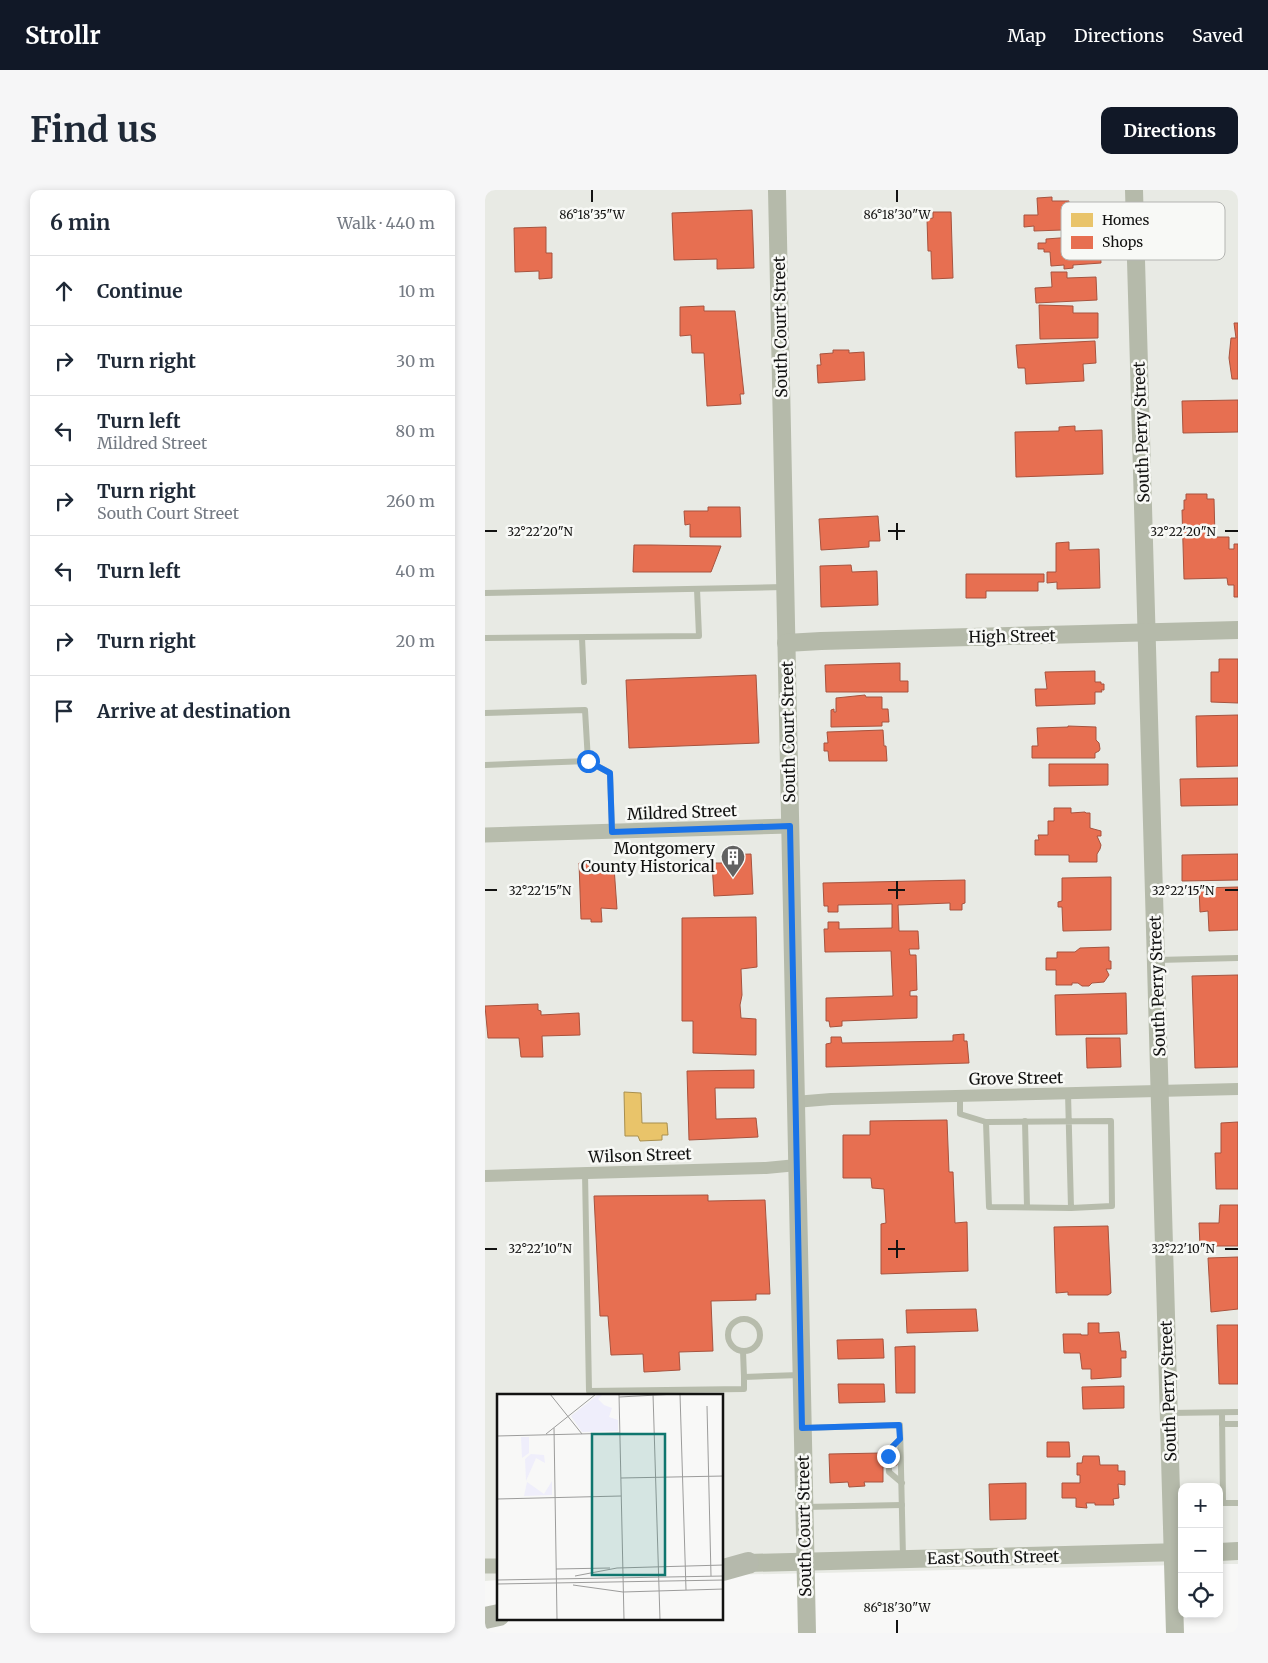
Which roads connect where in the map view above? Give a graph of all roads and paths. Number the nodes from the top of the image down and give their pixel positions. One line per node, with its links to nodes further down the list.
1 (777, 190): 3 (main road, South Court Street)
2 (1136, 260): 7 (main road, South Perry Street)
3 (785, 586): 4 (lane); 10 (main road, South Court Street)
4 (697, 589): 5 (lane); 9 (lane)
5 (485, 593)
6 (1238, 630): 7 (main road, High Street)
7 (1147, 632): 10 (main road, High Street); 19 (main road, South Perry Street)
8 (485, 638): 9 (lane)
9 (582, 638): 11 (lane)
10 (786, 643): 15 (main road, South Court Street)
11 (583, 682)
12 (485, 713): 13 (lane)
13 (588, 761): 14 (lane); 16 (lane)
14 (485, 765)
15 (790, 826): 16 (street, Mildred Street); 24 (main road, South Court Street)
16 (612, 832): 17 (street, Mildred Street)
17 (485, 835)
18 (1238, 958): 19 (lane)
19 (1156, 960): 21 (main road, South Perry Street)
20 (1238, 1089): 21 (street, Grove Street)
21 (1160, 1091): 22 (street, Grove Street); 39 (main road, South Perry Street)
22 (1068, 1093): 23 (street, Grove Street); 25 (lane)
23 (960, 1096): 24 (street, Grove Street); 27 (lane)
24 (795, 1102): 28 (main road, South Court Street)
25 (1069, 1120): 26 (lane); 32 (lane); 32 (lane)
26 (1025, 1121): 27 (lane); 31 (lane)
27 (986, 1122): 31 (lane)
28 (797, 1165): 29 (street, Wilson Street); 34 (main road, South Court Street)
29 (585, 1173): 30 (street, Wilson Street); 36 (lane)
30 (485, 1176)
31 (1027, 1207): 32 (lane)
32 (1071, 1208)
33 (743, 1351): 33 (lane); 35 (lane)
34 (802, 1375): 35 (lane); 43 (main road, South Court Street)
35 (743, 1377): 37 (lane)
36 (590, 1393): 37 (lane)
37 (641, 1393)
38 (1238, 1412): 40 (lane)
39 (1169, 1413): 40 (lane); 54 (main road, South Perry Street)
40 (1222, 1413): 41 (lane)
41 (1222, 1424): 42 (lane); 48 (lane)
42 (1238, 1424)
43 (802, 1428): 44 (lane); 52 (main road, South Court Street)
44 (900, 1439): 45 (lane); 47 (lane)
45 (888, 1456)
46 (889, 1466): 47 (lane)
47 (901, 1483): 51 (lane)
48 (1221, 1483)
49 (1223, 1503): 50 (lane)
50 (1238, 1503)
51 (902, 1504): 52 (lane); 56 (lane)
52 (804, 1507): 57 (main road, South Court Street)
53 (1238, 1551): 55 (main road)
54 (1177, 1552): 56 (main road, East South Street); 62 (main road, South Perry Street)
55 (1223, 1552)
56 (903, 1558): 57 (main road, East South Street)
57 (805, 1561): 59 (main road, East South Street); 61 (main road, South Court Street)
58 (724, 1563): 59 (street)
59 (748, 1563): 60 (highway)
60 (724, 1570)
61 (807, 1633)
62 (1175, 1633)

